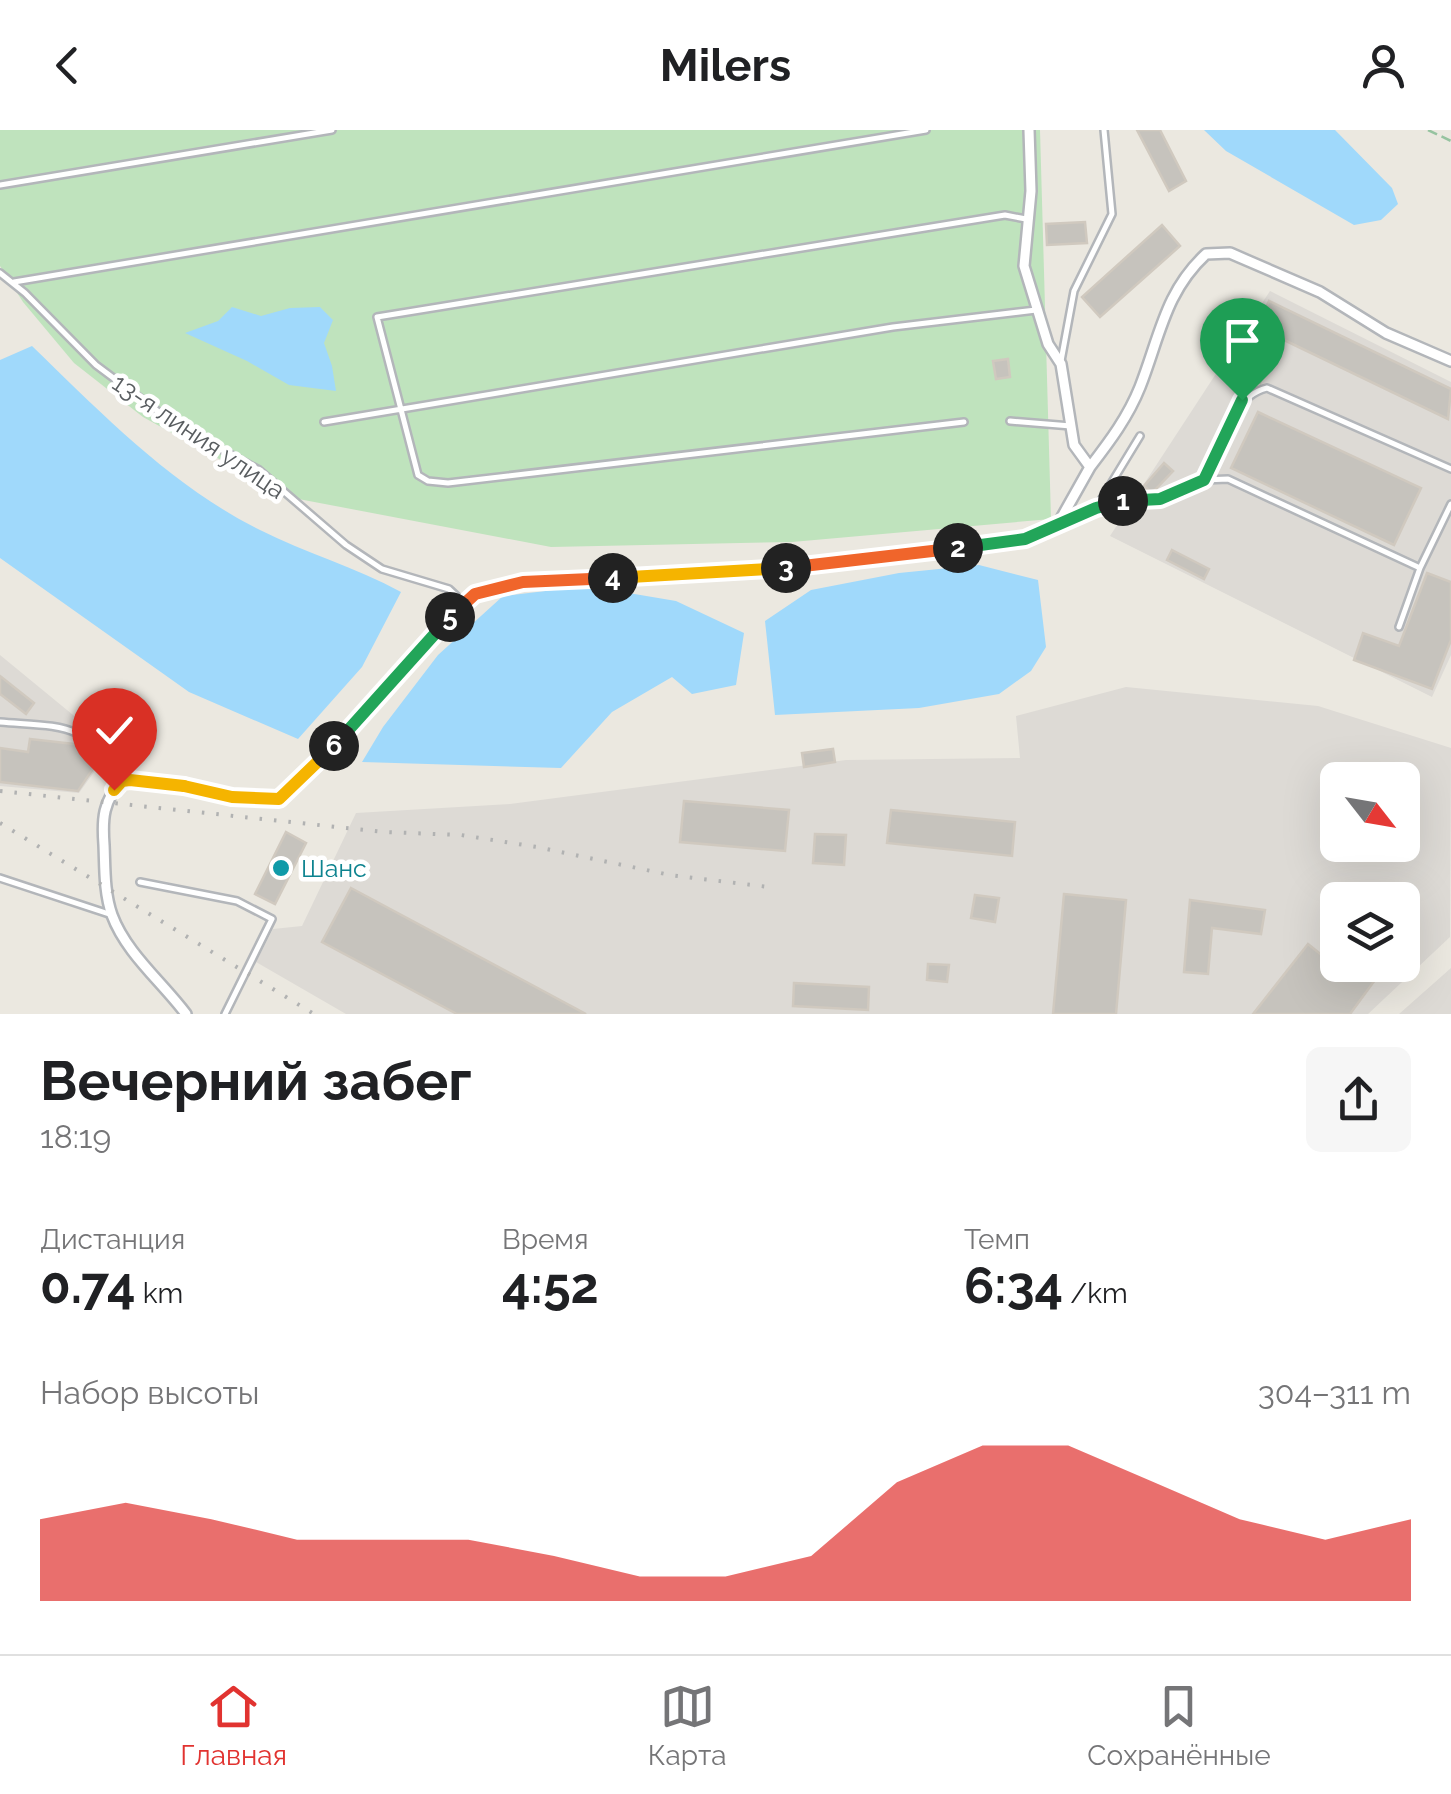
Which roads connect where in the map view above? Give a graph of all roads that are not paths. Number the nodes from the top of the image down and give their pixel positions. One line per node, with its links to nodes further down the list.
1 (332, 130): 5 (lane)
2 (926, 130): 8 (lane)
3 (1030, 130): 6 (street)
4 (1104, 130): 11 (lane)
5 (0, 185)
6 (1026, 218): 9 (street); 12 (lane)
7 (0, 273): 8 (lane, 13-я линия улица)
8 (14, 282): 25 (lane, 13-я линия улица)
9 (1036, 310): 11 (street); 12 (lane)
10 (1451, 361): 18 (street)
11 (1061, 364): 16 (street)
12 (402, 408): 14 (lane); 15 (lane)
13 (1010, 421): 16 (lane)
14 (324, 422)
15 (964, 422)
16 (1071, 426): 18 (street)
17 (1140, 436): 22 (lane)
18 (1090, 467): 23 (street)
19 (1451, 469): 20 (lane)
20 (1204, 480): 22 (lane); 24 (lane)
21 (1451, 504): 24 (lane)
22 (1096, 508): 23 (lane)
23 (1058, 524): 25 (street)
24 (1420, 568): 26 (lane)
25 (465, 603): 28 (street)
26 (1399, 627)
27 (0, 722): 28 (lane)
28 (122, 781): 31 (street)
29 (0, 878): 31 (lane)
30 (140, 882): 33 (lane)
31 (112, 914): 32 (street)
32 (186, 1014)
33 (225, 1014)

